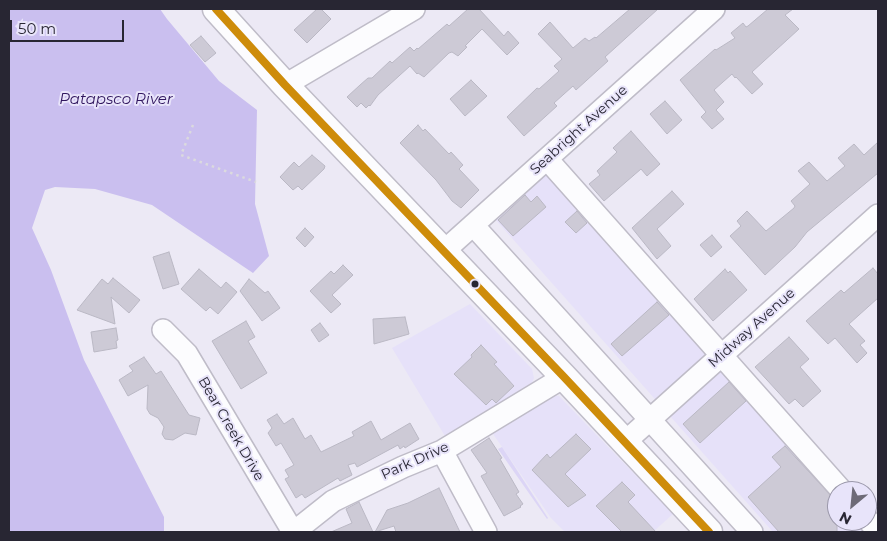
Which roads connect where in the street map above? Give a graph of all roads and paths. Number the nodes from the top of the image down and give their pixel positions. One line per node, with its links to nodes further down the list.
1 (216, 9): 4 (main road)
2 (414, 9): 4 (street)
3 (714, 9): 6 (street, Seabright Avenue)
4 (285, 85): 10 (main road)
5 (193, 126): 7 (path)
6 (547, 159): 9 (street, Seabright Avenue); 12 (street)
7 (256, 182)
8 (878, 215): 12 (street, Midway Avenue)
9 (472, 225): 10 (street, Seabright Avenue); 14 (street)
10 (444, 251): 13 (main road)
11 (163, 330): 18 (street, Bear Creek Drive)
12 (722, 355): 14 (street, Midway Avenue); 17 (street)
13 (564, 377): 15 (main road); 16 (street, Park Drive)
14 (650, 420): 15 (street, Midway Avenue); 21 (street)
15 (625, 442): 20 (main road)
16 (442, 451): 18 (street, Park Drive); 19 (street)
17 (833, 481)
18 (294, 532)
19 (486, 532)
20 (709, 532)
21 (752, 532)

